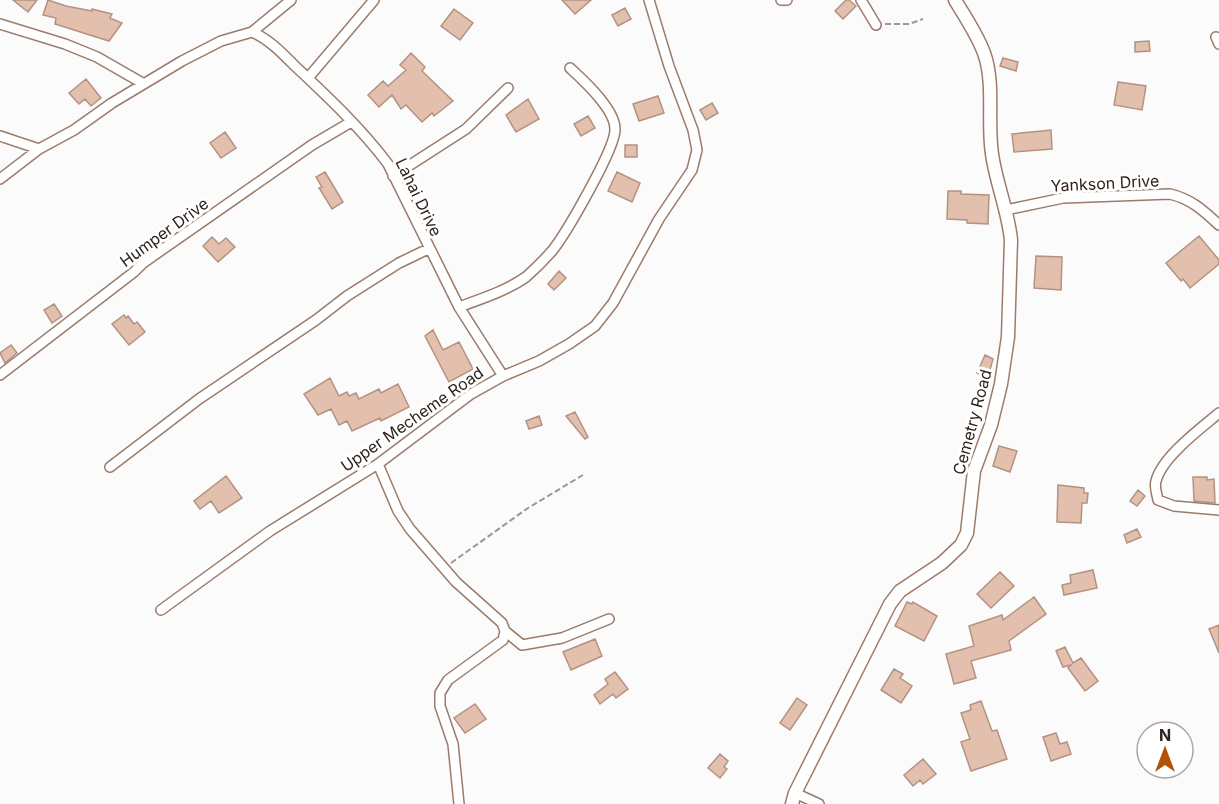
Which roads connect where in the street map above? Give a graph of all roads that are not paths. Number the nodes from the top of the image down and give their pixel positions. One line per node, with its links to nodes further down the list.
1 (291, 0): 10 (street)
2 (374, 0): 12 (street)
3 (649, 0): 25 (street, Upper Mecheme Road)
4 (781, 0): 5 (street)
5 (787, 0)
6 (861, 0): 9 (street)
7 (955, 0): 20 (street, Cemetry Road)
8 (0, 24): 13 (street)
9 (876, 24)
10 (252, 32): 12 (street, Lahai Drive); 13 (street)
11 (570, 68): 23 (street)
12 (308, 78): 15 (street, Lahai Drive)
13 (144, 84): 17 (street)
14 (508, 88): 18 (street)
15 (351, 122): 18 (street, Lahai Drive); 24 (street, Humper Drive)
16 (0, 136): 17 (street)
17 (39, 149): 19 (street)
18 (393, 176): 22 (street, Lahai Drive)
19 (0, 178)
20 (1006, 210): 21 (street, Yankson Drive); 33 (street, Cemetry Road)
21 (1219, 225)
22 (428, 249): 23 (street, Lahai Drive); 28 (street)
23 (459, 307): 25 (street, Lahai Drive)
24 (0, 375)
25 (503, 376): 27 (street, Upper Mecheme Road)
26 (1219, 413): 29 (street)
27 (378, 464): 30 (street, Upper Mecheme Road); 32 (street)
28 (110, 467)
29 (1219, 510)
30 (161, 610)
31 (609, 620): 32 (street)
32 (505, 631): 34 (street)
33 (794, 799): 35 (street)
34 (459, 804)
35 (819, 804)

